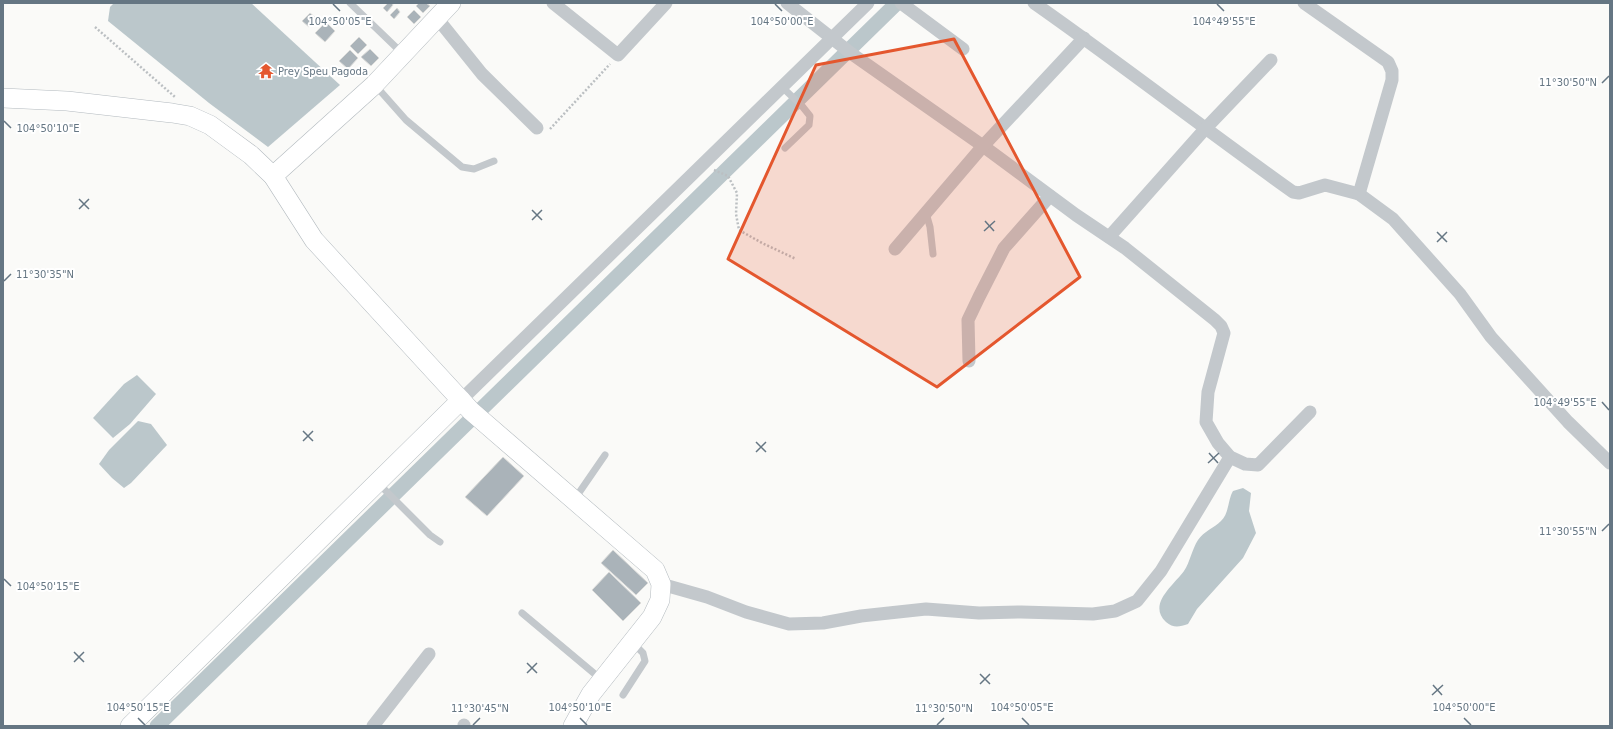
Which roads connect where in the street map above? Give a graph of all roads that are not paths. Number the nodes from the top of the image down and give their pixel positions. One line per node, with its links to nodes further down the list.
1 (350, 3): 14 (lane)
2 (451, 3): 10 (street)
3 (553, 3): 4 (street)
4 (666, 3)
5 (787, 3): 12 (street)
6 (868, 3): 12 (street)
7 (1034, 3): 11 (street)
8 (1304, 3): 25 (street)
9 (903, 4): 13 (street)
10 (437, 18): 14 (street); 19 (street)
11 (1084, 38): 20 (street); 21 (street)
12 (836, 42): 17 (street); 21 (street)
13 (963, 48)
14 (403, 54): 16 (street)
15 (1271, 60): 20 (street)
16 (374, 85): 23 (lane); 24 (street)
17 (786, 91): 22 (lane); 32 (street)
18 (3, 98): 24 (street)
19 (537, 128)
20 (1205, 129): 25 (street); 28 (street)
21 (983, 146): 26 (street); 27 (street)
22 (785, 148)
23 (494, 161)
24 (273, 176): 32 (street)
25 (1359, 194): 36 (street)
26 (1050, 196): 28 (street); 31 (street)
27 (926, 214): 29 (street); 30 (lane)
28 (1109, 237): 35 (street)
29 (895, 249)
30 (933, 254)
31 (969, 361)
32 (471, 410): 37 (street); 38 (street)
33 (1310, 412): 35 (street)
34 (605, 455): 38 (lane)
35 (1230, 456): 40 (street)
36 (1610, 463)
37 (382, 487): 39 (lane); 46 (street)
38 (574, 500): 40 (street)
39 (440, 542)
40 (661, 584): 42 (street)
41 (522, 613): 44 (lane)
42 (632, 642): 44 (street); 45 (lane)
43 (429, 654): 47 (street)
44 (602, 680): 48 (street)
45 (623, 695)
46 (130, 726)
47 (373, 726)
48 (573, 726)

